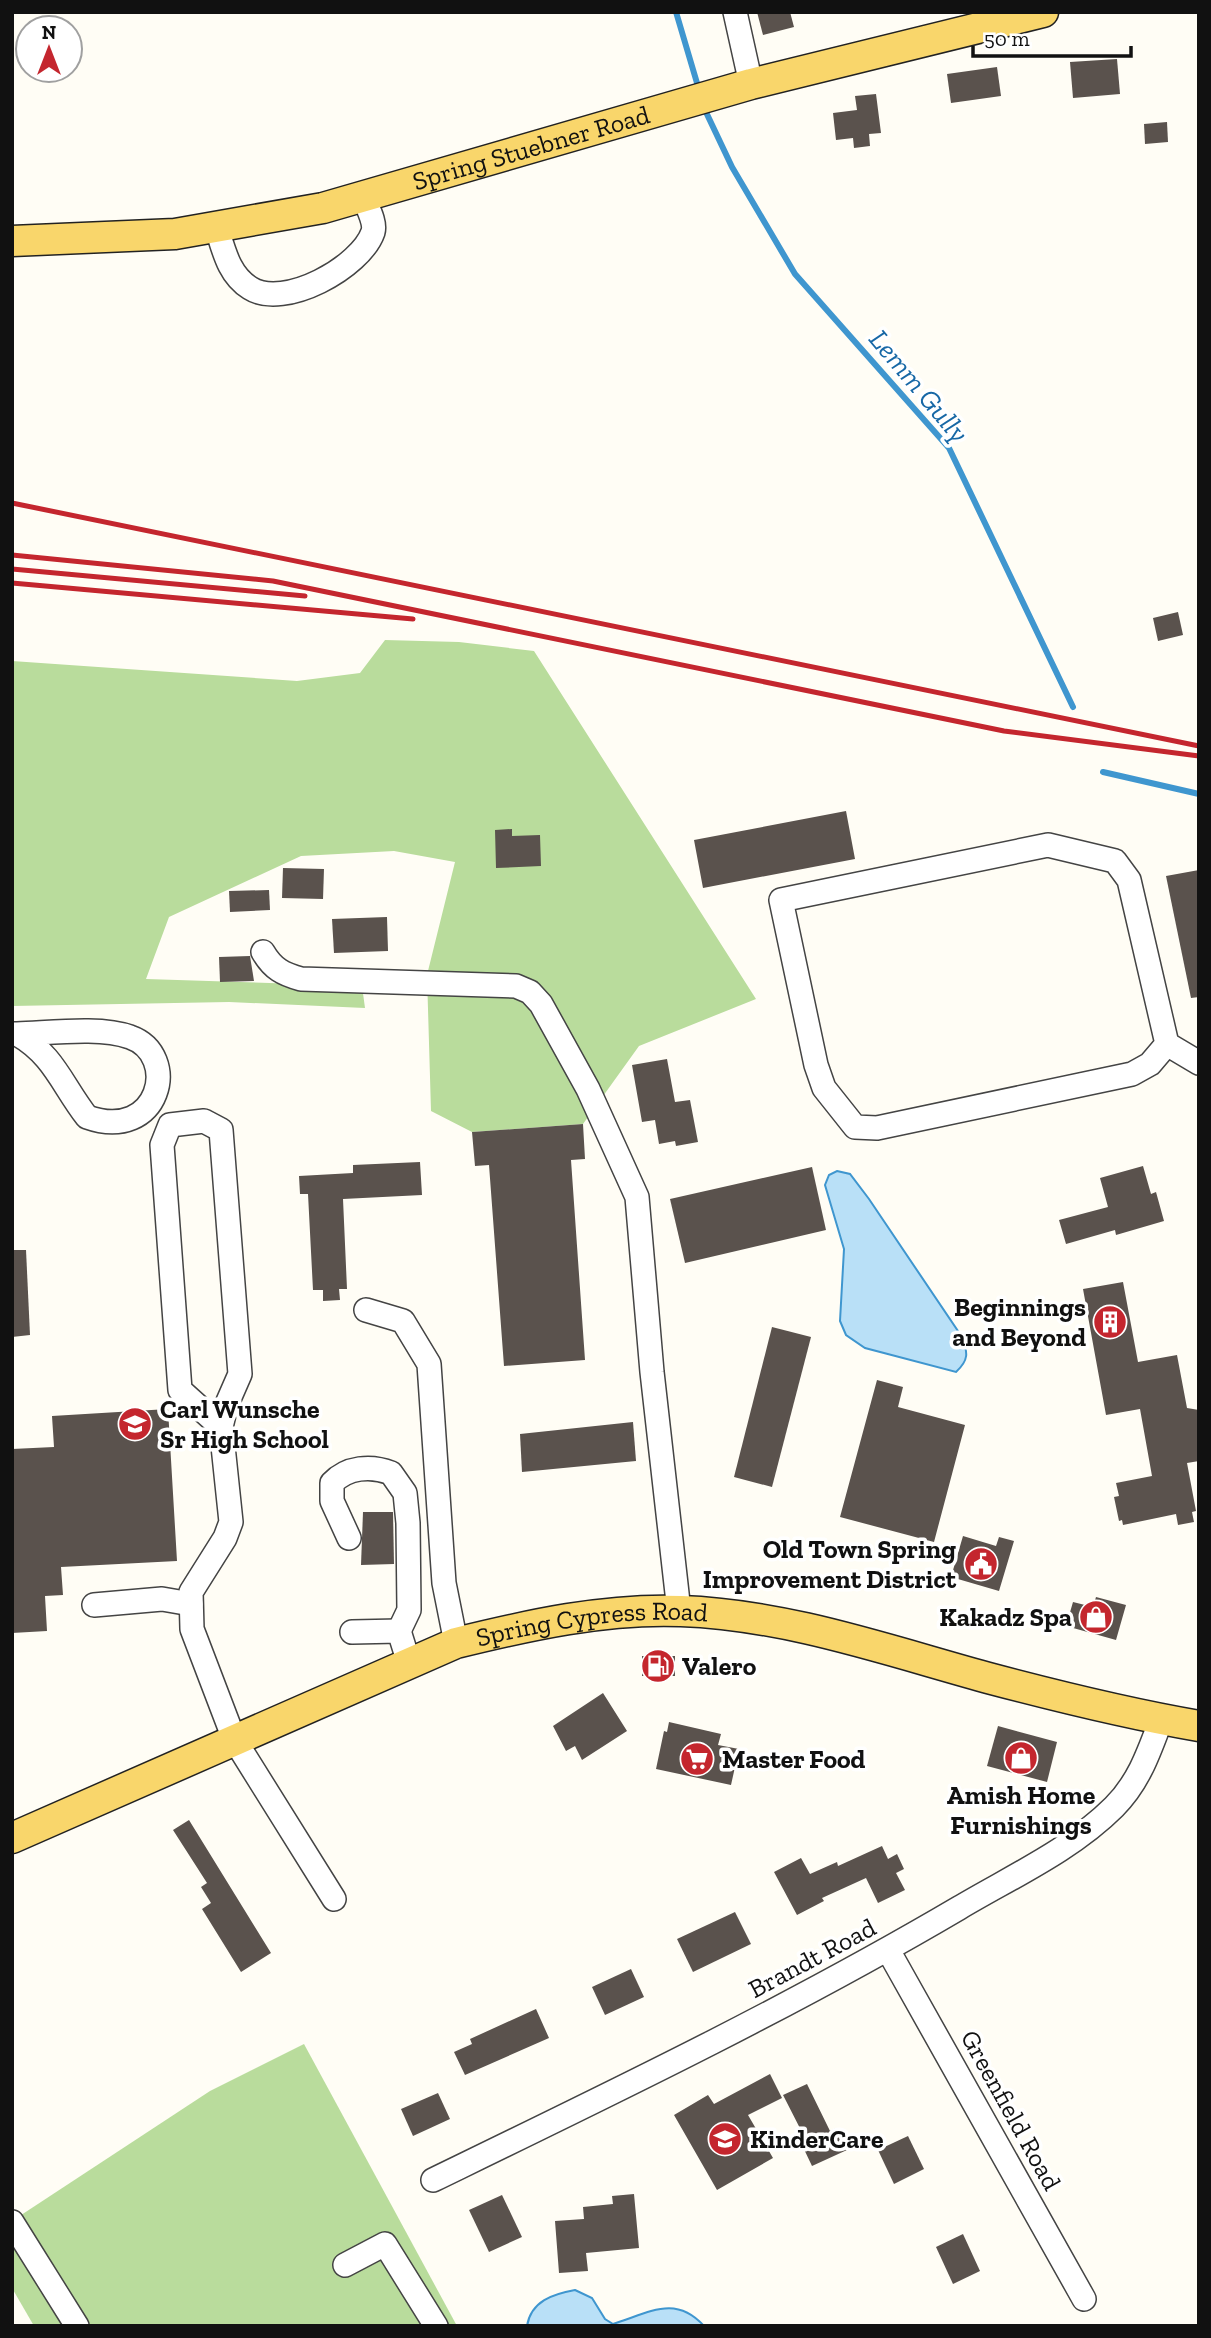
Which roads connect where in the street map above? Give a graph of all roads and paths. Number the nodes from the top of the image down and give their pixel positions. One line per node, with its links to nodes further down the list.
1 (735, 12): 4 (street)
2 (1043, 12): 3 (main road, Spring Stuebner Road)
3 (1013, 15): 4 (main road, Spring Stuebner Road)
4 (751, 84): 5 (main road, Spring Stuebner Road)
5 (363, 196): 6 (main road, Spring Stuebner Road); 6 (street)
6 (216, 229): 7 (main road, Spring Stuebner Road)
7 (12, 241)
8 (263, 952): 17 (street)
9 (15, 1034): 9 (street)
10 (1167, 1044): 10 (street); 11 (street)
11 (1199, 1063)
12 (366, 1310): 20 (street)
13 (221, 1427): 13 (street); 15 (street)
14 (349, 1538): 18 (street)
15 (191, 1604): 16 (street); 25 (street)
16 (94, 1605)
17 (679, 1611): 20 (main road, Spring Cypress Road); 22 (main road, Spring Cypress Road)
18 (399, 1631): 19 (street); 21 (street)
19 (352, 1632)
20 (456, 1643): 21 (main road, Spring Cypress Road)
21 (409, 1663): 25 (main road, Spring Cypress Road)
22 (1161, 1720): 23 (main road, Spring Cypress Road); 24 (main road); 28 (street, Brandt Road)
23 (1199, 1726)
24 (1199, 1738)
25 (234, 1739): 26 (main road, Spring Cypress Road); 27 (street)
26 (12, 1838)
27 (334, 1899)
28 (888, 1950): 29 (street, Brandt Road); 32 (street, Greenfield Road)
29 (433, 2180)
30 (12, 2222): 33 (street)
31 (345, 2265): 34 (street)
32 (1084, 2299)
33 (77, 2326)
34 (436, 2326)

